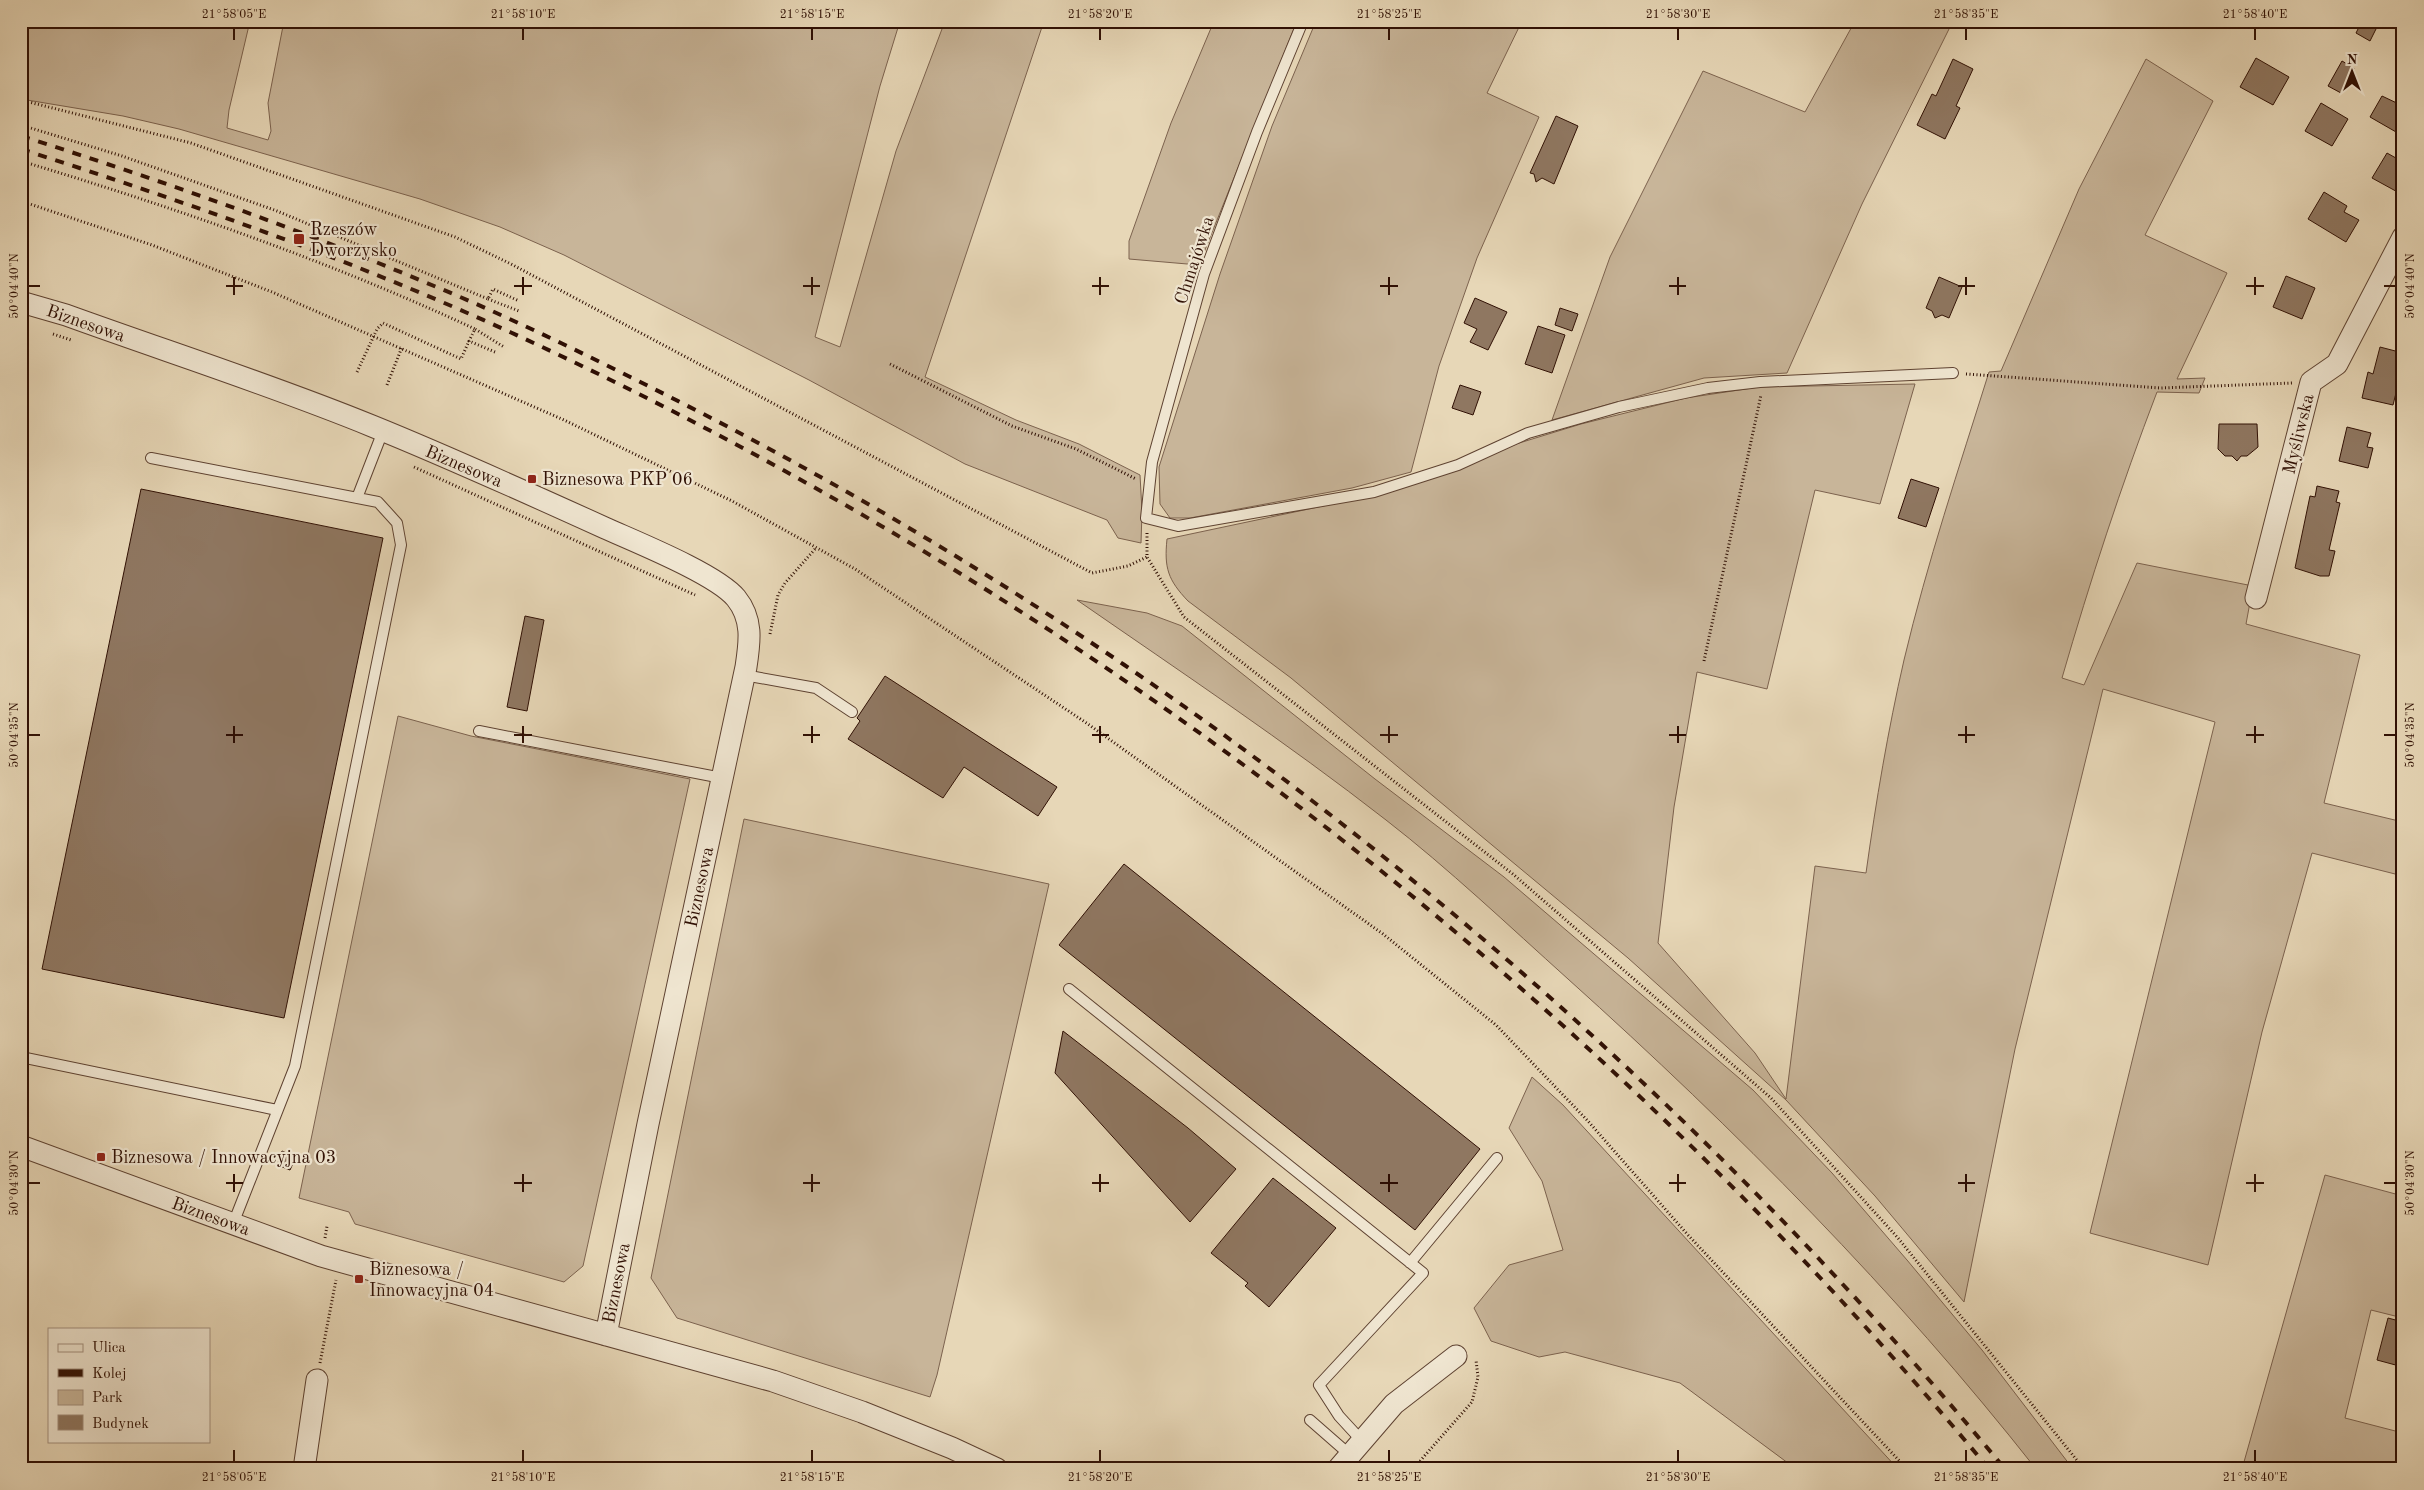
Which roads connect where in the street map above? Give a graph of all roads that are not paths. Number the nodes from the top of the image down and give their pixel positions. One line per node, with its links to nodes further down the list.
1 (1303, 21): 4 (lane, Chmajówka)
2 (2403, 237): 8 (street, Myśliwska)
3 (21, 302): 5 (street, Biznesowa)
4 (1953, 373)
5 (383, 431): 7 (lane); 9 (street, Biznesowa)
6 (151, 458): 7 (lane)
7 (357, 498): 15 (lane)
8 (2256, 598)
9 (744, 675): 10 (lane); 12 (street, Biznesowa)
10 (852, 712)
11 (479, 731): 12 (lane)
12 (722, 778): 20 (street, Biznesowa)
13 (1069, 989): 19 (lane)
14 (21, 1057): 15 (lane)
15 (277, 1110): 18 (lane)
16 (21, 1146): 18 (street, Biznesowa)
17 (1497, 1158): 19 (lane)
18 (233, 1224): 20 (street, Biznesowa)
19 (1410, 1262): 24 (lane)
20 (606, 1334): 26 (street)
21 (1456, 1356): 24 (street)
22 (317, 1380): 25 (street)
23 (1310, 1420): 24 (lane)
24 (1350, 1455)
25 (304, 1469)
26 (998, 1469)

